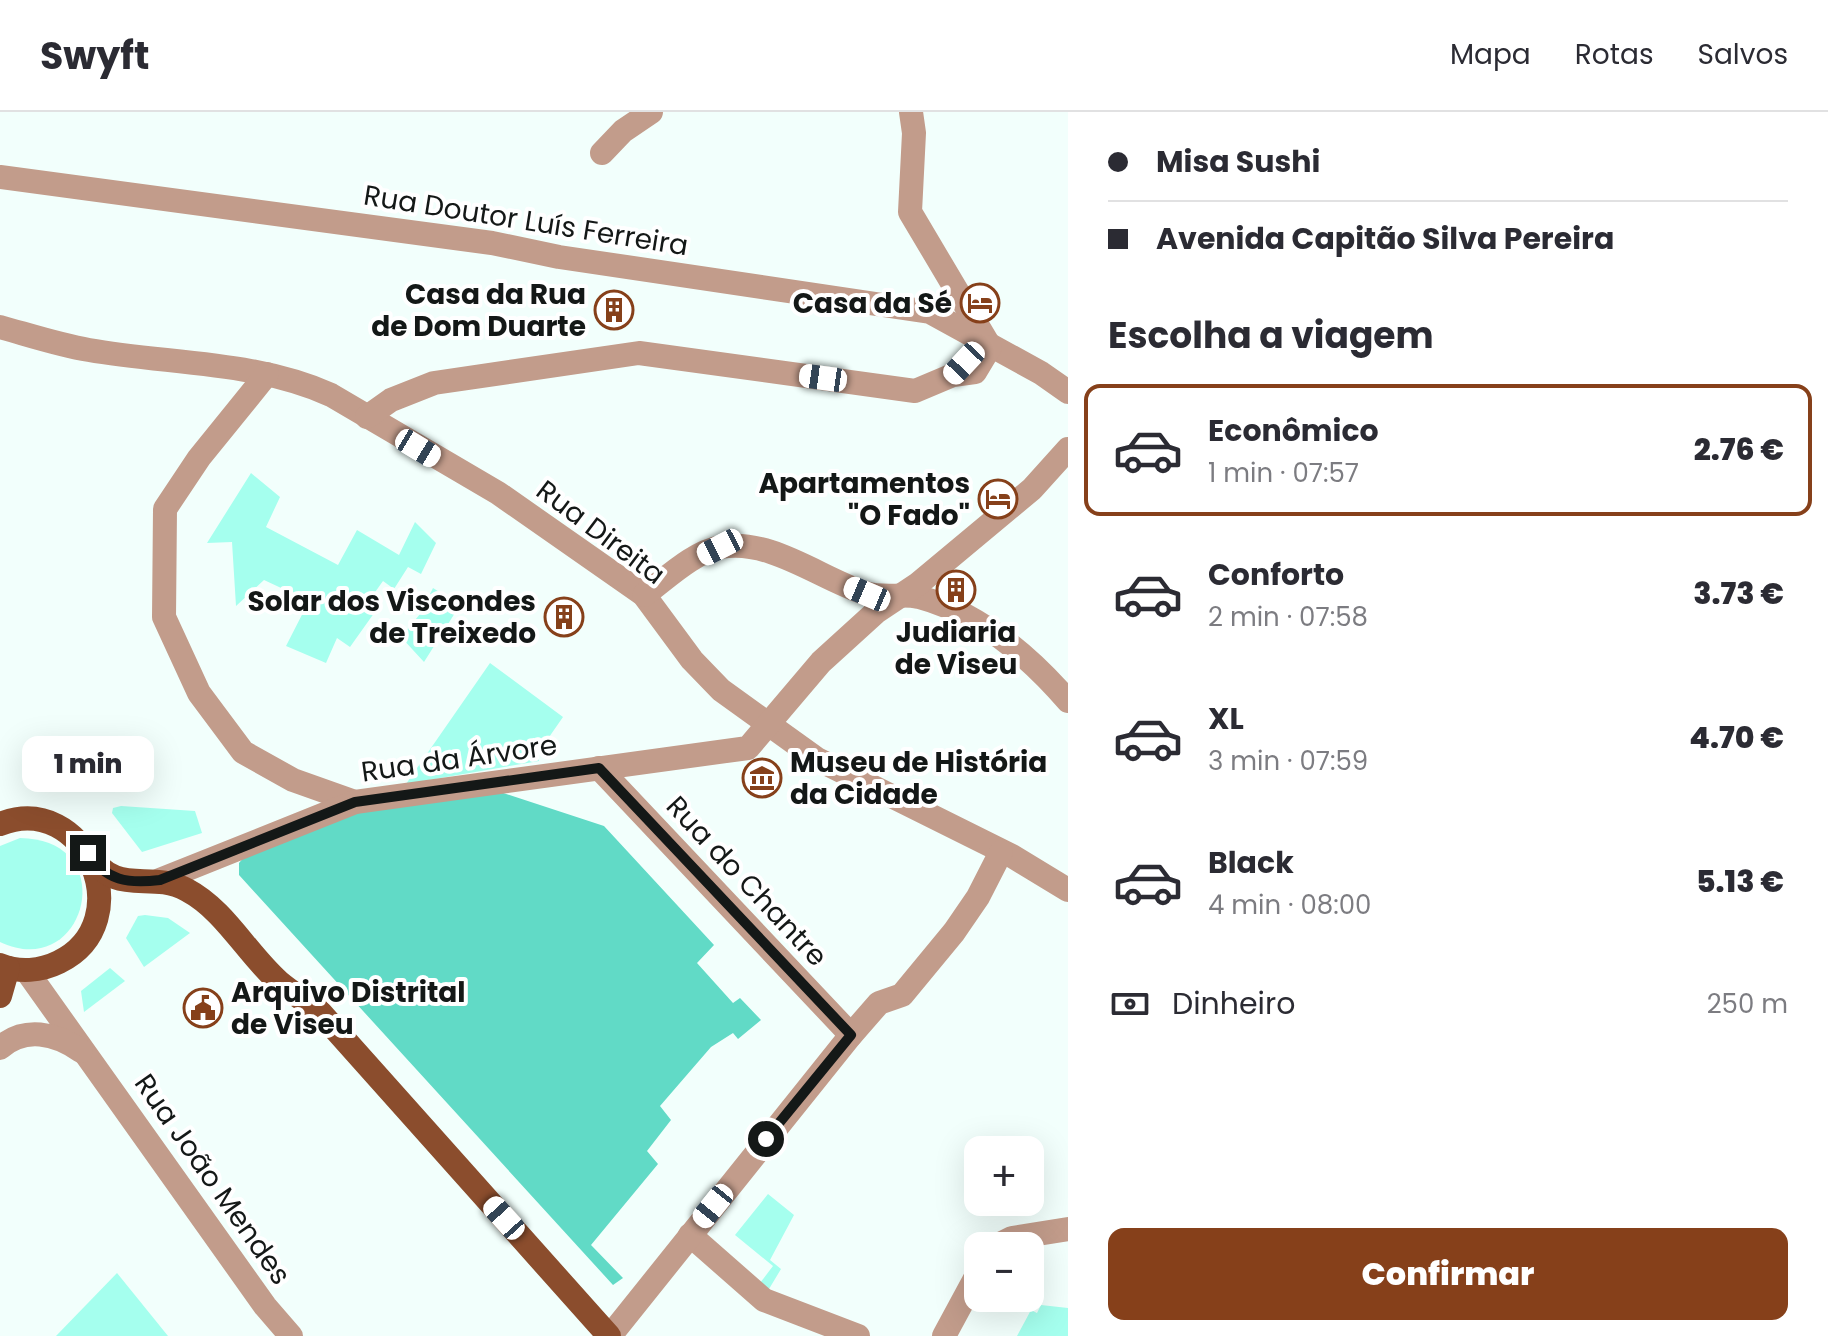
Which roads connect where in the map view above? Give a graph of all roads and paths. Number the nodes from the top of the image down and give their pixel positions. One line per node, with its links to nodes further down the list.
1 (651, 112): 3 (street)
2 (911, 112): 7 (street)
3 (602, 153)
4 (0, 177): 5 (street, Rua Doutor Luís Ferreira)
5 (941, 318): 7 (street); 9 (street)
6 (0, 327): 8 (street, Rua Direita)
7 (990, 347): 9 (street); 10 (street)
8 (267, 374): 11 (street, Rua Direita); 18 (street)
9 (953, 375): 11 (street)
10 (1068, 392)
11 (367, 417): 13 (street, Rua Direita)
12 (1067, 450): 14 (street, Rua da Árvore)
13 (644, 595): 14 (street); 16 (street, Rua Direita)
14 (896, 598): 15 (street); 16 (street, Rua da Árvore)
15 (1068, 701)
16 (767, 723): 17 (street, Rua da Árvore); 20 (street, Rua Direita)
17 (599, 768): 18 (street, Rua da Árvore); 28 (street, Rua do Chantre)
18 (355, 802): 22 (street, Rua da Árvore)
19 (0, 824): 21 (main road)
20 (1001, 852): 24 (street, Rua Direita); 28 (street)
21 (88, 853): 23 (main road); 25 (main road)
22 (160, 880): 23 (main road); 36 (main road)
23 (134, 883): 25 (main road)
24 (1068, 890)
25 (95, 923): 26 (main road)
26 (11, 968): 27 (main road); 30 (street, Rua João Mendes)
27 (0, 996)
28 (851, 1035): 33 (street)
29 (0, 1048): 30 (street, Rua João Mendes)
30 (88, 1055): 35 (street, Rua João Mendes)
31 (1068, 1229): 32 (street)
32 (1044, 1233)
33 (690, 1235): 36 (street); 37 (street)
34 (964, 1299): 38 (street)
35 (291, 1336)
36 (610, 1336)
37 (858, 1336)
38 (944, 1336)

